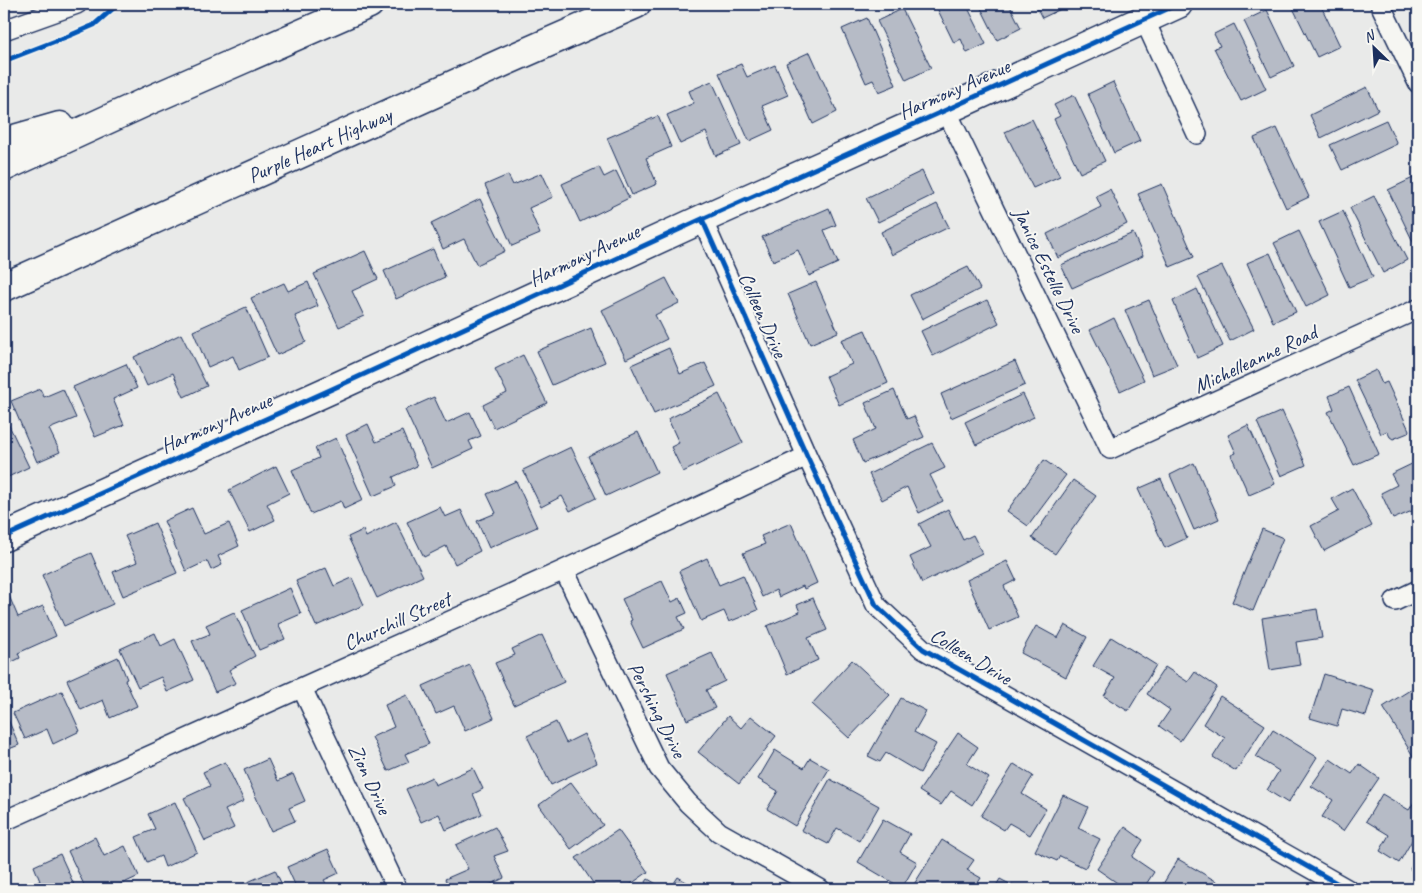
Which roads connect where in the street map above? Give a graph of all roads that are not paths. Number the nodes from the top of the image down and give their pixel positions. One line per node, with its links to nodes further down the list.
1 (77, 4): 7 (street)
2 (369, 4): 9 (main road)
3 (636, 4): 15 (main road, Purple Heart Highway)
4 (1178, 4): 6 (main road, Harmony Avenue)
5 (1380, 4): 8 (street)
6 (1144, 19): 10 (main road, Harmony Avenue); 11 (street)
7 (4, 30)
8 (1418, 83)
9 (150, 100): 12 (main road); 13 (main road)
10 (946, 110): 14 (main road, Harmony Avenue); 17 (street, Janice Estelle Drive)
11 (1197, 134)
12 (4, 142)
13 (4, 167)
14 (702, 219): 18 (street, Colleen Drive); 19 (main road, Harmony Avenue)
15 (4, 287)
16 (1418, 309): 17 (street, Michelleanne Road)
17 (1110, 449)
18 (807, 456): 20 (street, Churchill Street); 27 (street, Colleen Drive)
19 (4, 536)
20 (564, 570): 23 (street, Churchill Street); 26 (street, Pershing Drive)
21 (1418, 590): 22 (street)
22 (1395, 601)
23 (302, 688): 24 (street, Churchill Street); 25 (street, Zion Drive)
24 (4, 821)
25 (397, 889)
26 (820, 889)
27 (1347, 889)

